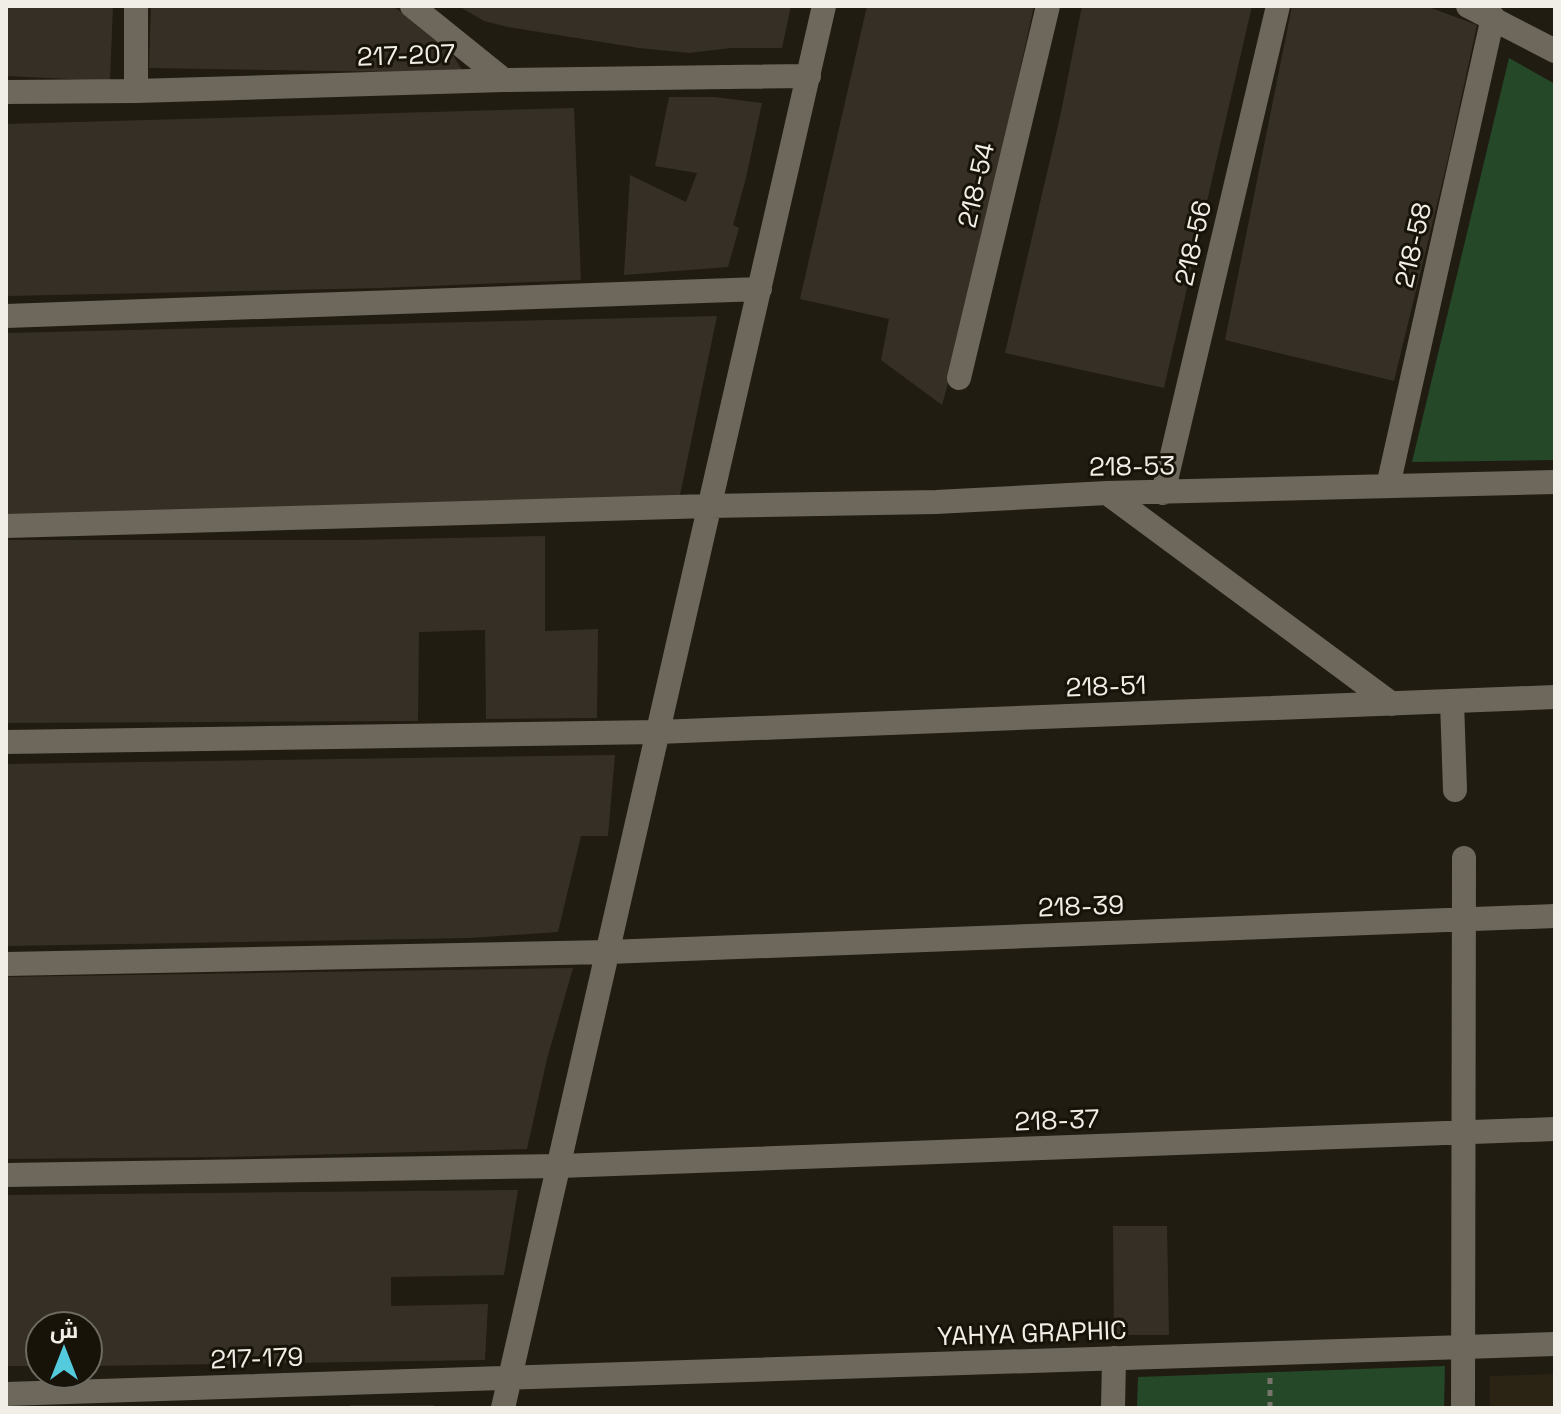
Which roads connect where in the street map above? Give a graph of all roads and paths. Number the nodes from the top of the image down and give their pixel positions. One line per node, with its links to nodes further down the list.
1 (136, 6): 11 (street)
2 (412, 6): 10 (street)
3 (824, 6): 9 (street)
4 (1048, 6): 15 (street, 218-54)
5 (1278, 6): 19 (street, 218-56)
6 (1468, 6): 7 (street)
7 (1493, 17): 8 (street); 17 (street, 218-58)
8 (1554, 47)
9 (809, 76): 10 (street, 217-207); 13 (street)
10 (504, 80): 11 (street, 217-207)
11 (136, 91): 12 (street, 217-207)
12 (6, 92)
13 (760, 289): 14 (street); 20 (street)
14 (6, 316)
15 (959, 378)
16 (1555, 482): 17 (street, 218-53)
17 (1388, 486): 19 (street, 218-53)
18 (1107, 493): 19 (street, 218-53); 20 (street, 218-53); 24 (street)
19 (1163, 493)
20 (709, 506): 21 (street, 218-53); 25 (street)
21 (6, 526)
22 (1555, 697): 23 (street, 218-51)
23 (1452, 701): 24 (street, 218-51); 27 (street)
24 (1392, 704): 25 (street, 218-51)
25 (658, 732): 26 (street, 218-51); 31 (street)
26 (6, 742)
27 (1455, 790)
28 (1464, 858): 30 (street)
29 (1555, 916): 30 (street, 218-39)
30 (1466, 920): 31 (street, 218-39); 34 (street)
31 (608, 952): 32 (street, 218-39); 35 (street)
32 (6, 964)
33 (1555, 1129): 34 (street, 218-37)
34 (1464, 1132): 35 (street, 218-37); 38 (street)
35 (560, 1166): 36 (street, 218-37); 41 (street)
36 (6, 1175)
37 (1555, 1344): 38 (street, YAHYA GRAPHIC)
38 (1463, 1346): 39 (street, YAHYA GRAPHIC); 46 (street)
39 (1114, 1358): 41 (street, YAHYA GRAPHIC); 44 (street)
40 (1270, 1372): 45 (path)
41 (510, 1378): 42 (street, 217-179); 43 (street)
42 (6, 1394)
43 (503, 1408)
44 (1113, 1408)
45 (1270, 1408)
46 (1463, 1408)

